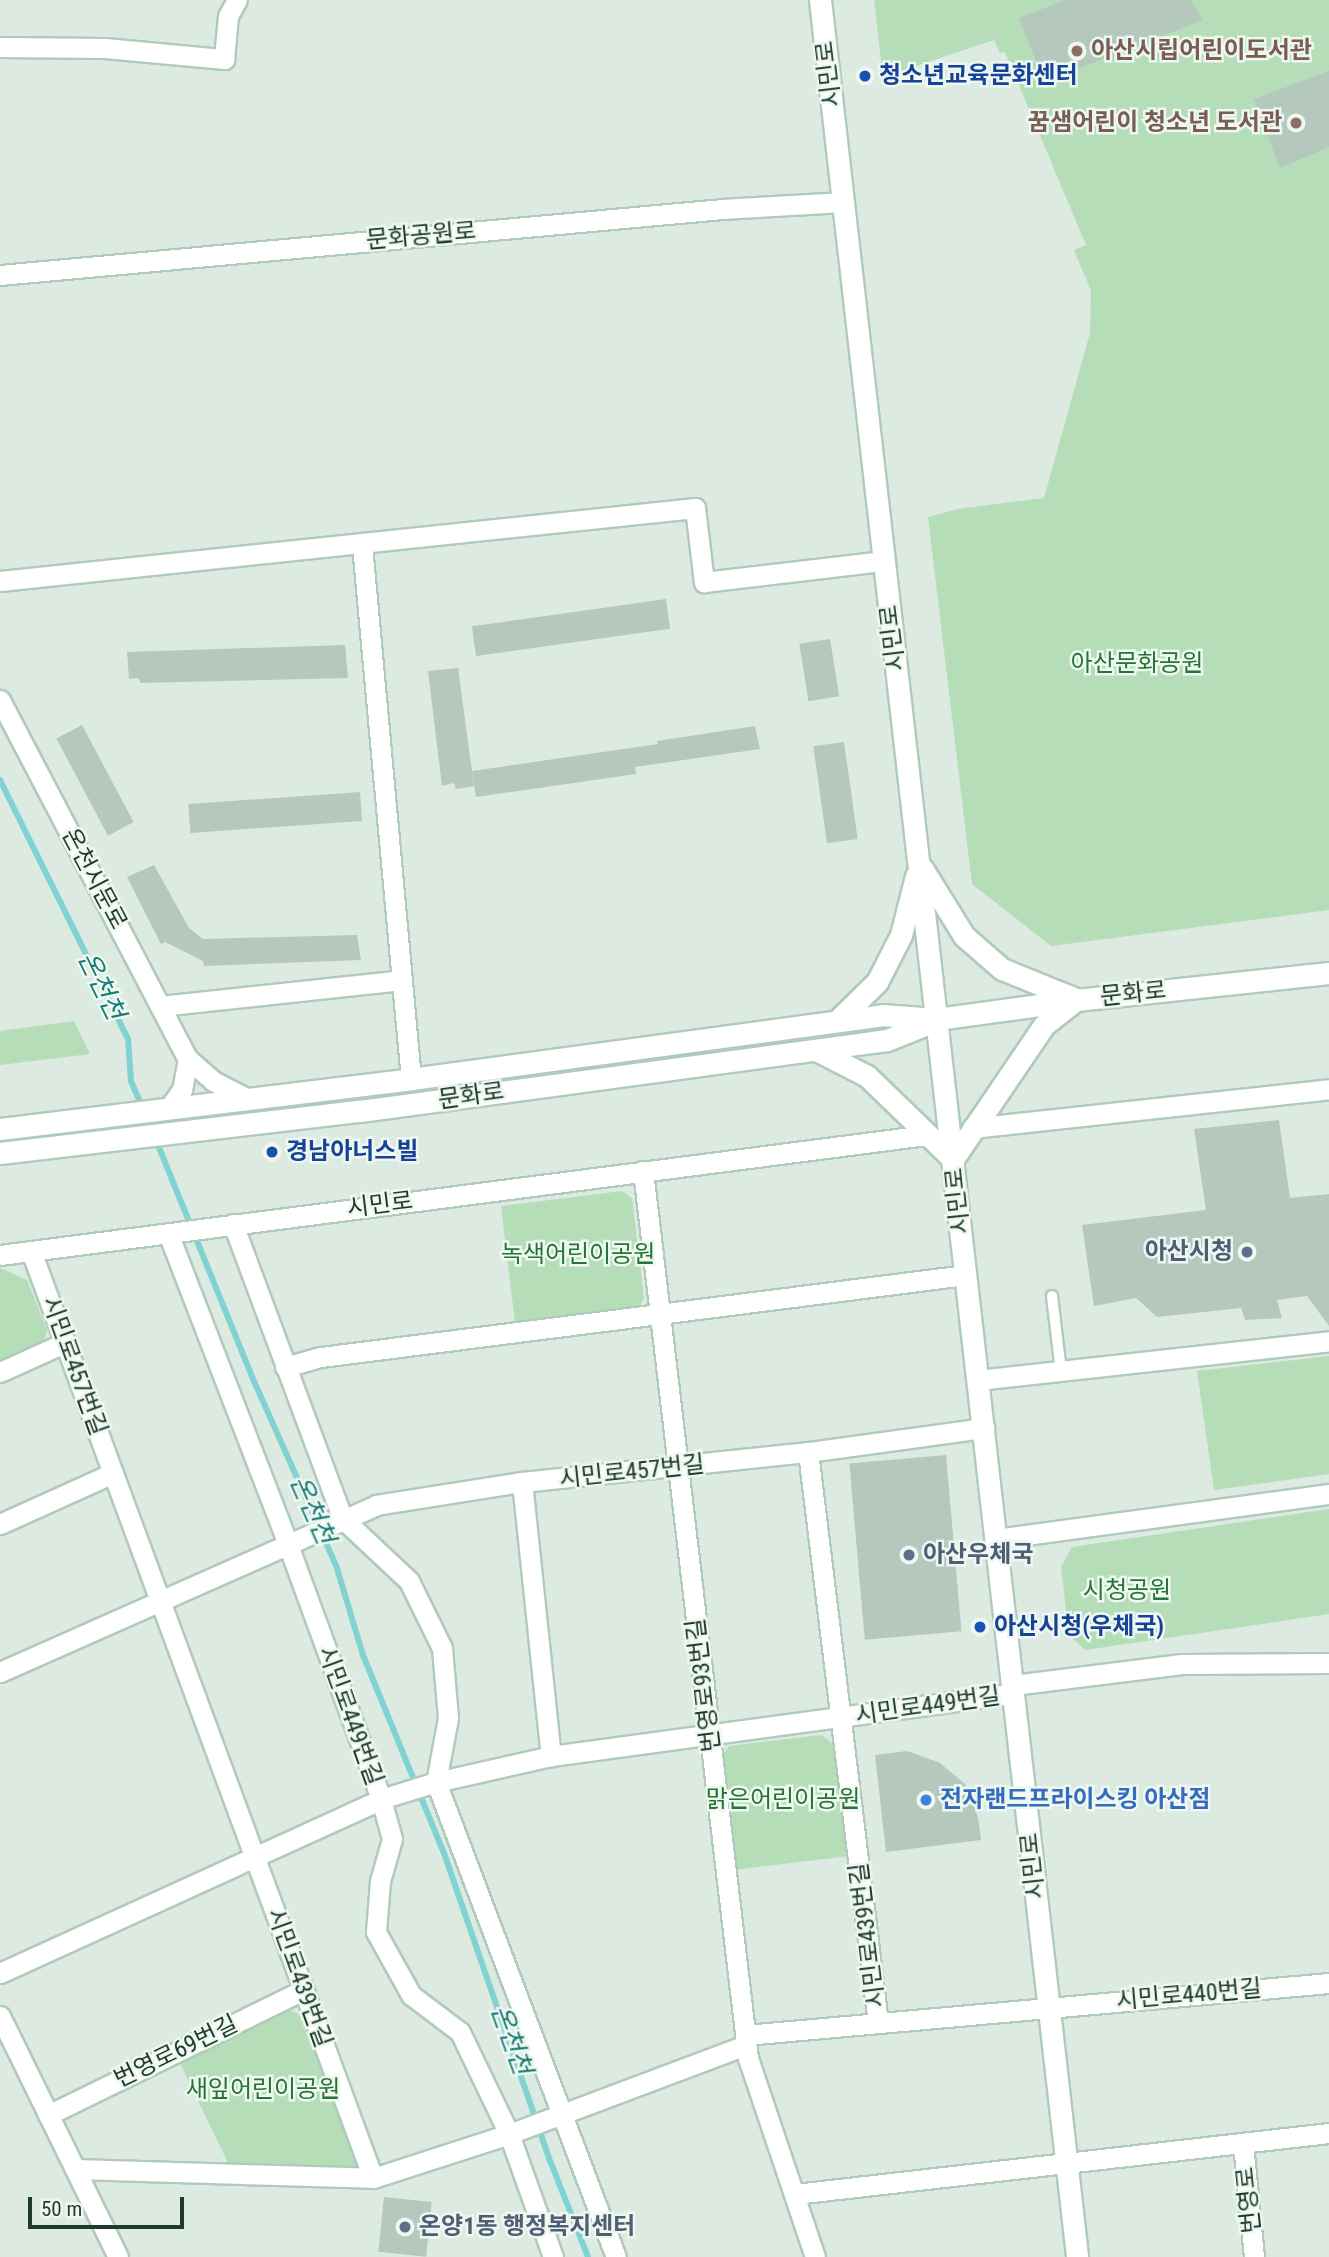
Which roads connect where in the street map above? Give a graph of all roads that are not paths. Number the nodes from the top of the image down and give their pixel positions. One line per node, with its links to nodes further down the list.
1 (237, 0): 3 (street)
2 (820, 0): 4 (main road, 시민로)
3 (0, 47)
4 (843, 202): 5 (street, 문화공원로); 7 (main road, 시민로)
5 (0, 275)
6 (362, 545): 7 (street); 8 (street); 12 (street)
7 (884, 561): 10 (main road, 시민로)
8 (0, 581)
9 (0, 699): 14 (street, 온천시문로)
10 (919, 864): 13 (main road); 15 (main road, 시민로); 16 (main road)
11 (1329, 973): 13 (main road, 문화로)
12 (402, 980): 14 (street); 19 (street)
13 (1076, 999): 15 (main road, 문화로); 23 (main road)
14 (160, 1006): 18 (street, 온천시문로)
15 (937, 1019): 16 (main road, 문화로); 17 (main road, 문화로); 27 (main road, 시민로)
16 (837, 1021): 19 (main road, 문화로)
17 (816, 1050): 25 (main road); 26 (main road, 문화로)
18 (188, 1059): 21 (street); 22 (street)
19 (411, 1079): 21 (main road, 문화로)
20 (1329, 1090): 23 (street)
21 (248, 1098): 22 (main road, 문화로)
22 (179, 1102): 24 (main road, 문화로)
23 (972, 1128): 27 (main road)
24 (0, 1129)
25 (926, 1135): 27 (main road); 28 (street, 시민로)
26 (0, 1153)
27 (953, 1159): 33 (main road, 시민로)
28 (643, 1171): 29 (street, 시민로); 35 (street, 번영로93번길)
29 (233, 1224): 30 (street, 시민로); 38 (street)
30 (168, 1233): 31 (street, 시민로); 51 (street)
31 (31, 1251): 32 (street, 시민로); 37 (street, 시민로457번길)
32 (0, 1255)
33 (966, 1275): 35 (street); 41 (main road, 시민로)
34 (1052, 1296): 39 (lane)
35 (660, 1312): 38 (street); 44 (street, 번영로93번길)
36 (1329, 1341): 39 (street)
37 (65, 1342): 40 (street); 45 (street, 시민로457번길)
38 (285, 1367): 48 (street)
39 (1061, 1371): 41 (street)
40 (0, 1372)
41 (978, 1380): 42 (main road, 시민로)
42 (984, 1428): 43 (street, 시민로457번길); 50 (main road, 시민로)
43 (808, 1452): 44 (street, 시민로457번길); 56 (street, 시민로449번길)
44 (678, 1468): 46 (street, 시민로457번길); 57 (street, 번영로93번길)
45 (113, 1473): 49 (street); 52 (street, 시민로457번길)
46 (522, 1482): 48 (street, 시민로457번길); 58 (street)
47 (1329, 1494): 50 (street)
48 (343, 1520): 51 (street, 시민로457번길); 59 (street)
49 (0, 1524)
50 (996, 1539): 55 (main road, 시민로)
51 (287, 1542): 52 (street, 시민로457번길); 60 (street, 시민로449번길)
52 (160, 1600): 54 (street, 시민로457번길); 61 (street)
53 (1329, 1663): 55 (street, 시민로449번길)
54 (0, 1672)
55 (1013, 1689): 56 (street, 시민로449번길); 65 (main road, 시민로)
56 (842, 1718): 57 (street, 시민로449번길); 67 (street, 시민로439번길)
57 (710, 1735): 58 (street, 시민로449번길); 68 (street, 번영로93번길)
58 (551, 1756): 59 (street, 시민로449번길)
59 (436, 1782): 60 (street, 시민로449번길); 69 (street)
60 (381, 1799): 61 (street, 시민로449번길); 72 (street)
61 (254, 1857): 62 (street, 시민로449번길); 64 (street, 시민로439번길)
62 (0, 1973)
63 (1329, 1983): 65 (street, 시민로440번길)
64 (303, 1990): 70 (street, 번영로69번길); 76 (street, 시민로439번길)
65 (1049, 2007): 67 (street, 시민로439번길); 74 (main road, 시민로)
66 (0, 2016): 70 (street)
67 (878, 2023): 68 (street)
68 (746, 2040): 69 (street); 77 (street, 번영로93번길)
69 (562, 2114): 72 (street); 80 (street)
70 (48, 2115): 75 (street)
71 (1329, 2133): 73 (street)
72 (509, 2134): 76 (street); 79 (street)
73 (1243, 2143): 74 (street); 83 (street, 번영로)
74 (1067, 2164): 77 (street); 82 (main road, 시민로)
75 (75, 2169): 76 (street); 78 (street)
76 (373, 2178)
77 (795, 2194): 81 (street, 번영로93번길)
78 (118, 2257)
79 (553, 2257)
80 (616, 2257)
81 (815, 2257)
82 (1077, 2257)
83 (1254, 2257)

